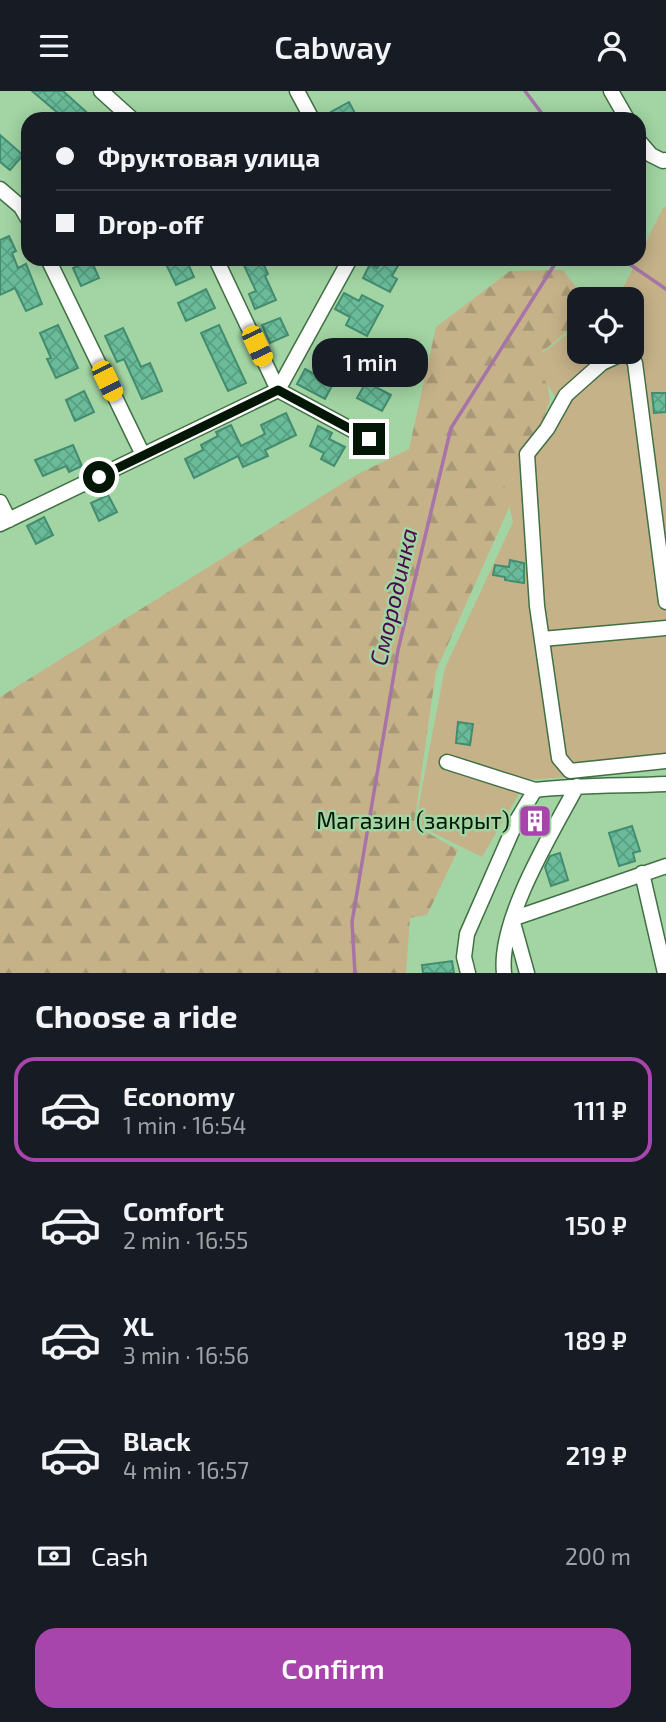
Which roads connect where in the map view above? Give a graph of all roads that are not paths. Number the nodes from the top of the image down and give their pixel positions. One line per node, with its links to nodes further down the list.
1 (101, 91): 4 (street)
2 (297, 91): 5 (street)
3 (611, 91): 6 (street)
4 (124, 112)
5 (308, 112)
6 (623, 112)
7 (646, 149): 8 (street)
8 (666, 160)
9 (0, 189): 10 (street)
10 (21, 207)
11 (51, 266): 18 (street)
12 (219, 266): 16 (street)
13 (346, 266): 16 (street)
14 (601, 364): 23 (street)
15 (635, 364): 21 (street)
16 (278, 390): 17 (street); 18 (street)
17 (369, 439)
18 (143, 455): 20 (street)
19 (0, 502): 20 (street)
20 (4, 522)
21 (666, 602)
22 (666, 628): 23 (street)
23 (542, 639): 24 (street)
24 (666, 761)
25 (447, 762): 28 (street)
26 (666, 783): 27 (street)
27 (577, 786): 28 (street); 31 (street)
28 (535, 790): 32 (street)
29 (666, 866): 30 (street)
30 (642, 873): 31 (street); 35 (street)
31 (512, 919): 33 (street); 34 (street)
32 (468, 973)
33 (504, 973)
34 (527, 973)
35 (665, 973)

